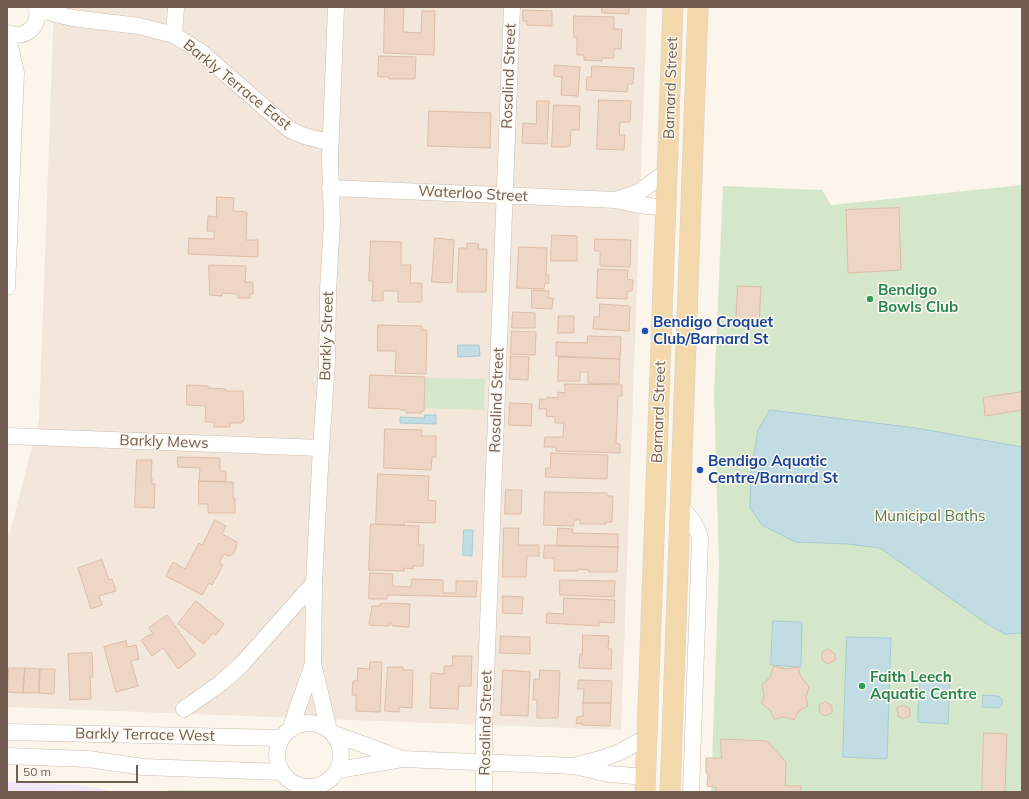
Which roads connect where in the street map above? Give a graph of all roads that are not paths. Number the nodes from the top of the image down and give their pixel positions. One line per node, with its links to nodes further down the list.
1 (176, 7): 10 (street)
2 (336, 7): 13 (street, Barkly Street)
3 (512, 7): 16 (street, Rosalind Street)
4 (698, 7): 11 (main road, Barnard Street)
5 (37, 8): 7 (street, Barkly Terrace East); 8 (street)
6 (674, 11): 14 (main road, Barnard Street)
7 (72, 18): 8 (street, Barkly Terrace East); 10 (street, Barkly Terrace East)
8 (30, 29): 9 (street, Barkly Terrace East); 12 (street)
9 (7, 33): 12 (street)
10 (174, 35): 13 (street, Barkly Terrace East)
11 (697, 42): 18 (main road); 20 (main road, Barnard Street)
12 (16, 73): 19 (street)
13 (331, 141): 15 (street, Barkly Street)
14 (668, 171): 17 (street, Waterloo Street); 18 (main road, Barnard Street)
15 (330, 188): 16 (street, Waterloo Street); 22 (street, Barkly Street)
16 (505, 195): 17 (street, Waterloo Street); 37 (street, Rosalind Street)
17 (616, 200): 18 (street, Waterloo Street)
18 (667, 208): 25 (main road, Barnard Street)
19 (7, 287)
20 (683, 430): 23 (main road, Barnard Street); 25 (main road)
21 (7, 436): 22 (street, Barkly Mews)
22 (321, 448): 24 (street, Barkly Street)
23 (681, 507): 26 (main road, Barnard Street); 27 (street)
24 (314, 583): 28 (street, Barkly Street); 30 (street)
25 (652, 594): 34 (main road, Barnard Street)
26 (676, 624): 29 (main road, Barnard Street); 41 (main road)
27 (695, 661): 29 (street); 45 (street)
28 (313, 664): 31 (street, Barkly Street); 33 (street, Barkly Street)
29 (674, 695): 44 (main road, Barnard Street)
30 (184, 709)
31 (330, 731): 33 (street); 36 (street); 40 (street)
32 (7, 732): 33 (street, Barkly Terrace West)
33 (286, 734): 39 (street)
34 (647, 737): 38 (street); 41 (main road, Barnard Street)
35 (7, 756): 39 (street, Barkly Terrace West)
36 (402, 758): 37 (street); 40 (street)
37 (484, 762): 38 (street); 43 (street, Rosalind Street)
38 (574, 766): 41 (street)
39 (282, 772): 42 (street)
40 (333, 780): 42 (street)
41 (646, 785)
42 (296, 788)
43 (484, 792)
44 (670, 792)
45 (691, 792)

